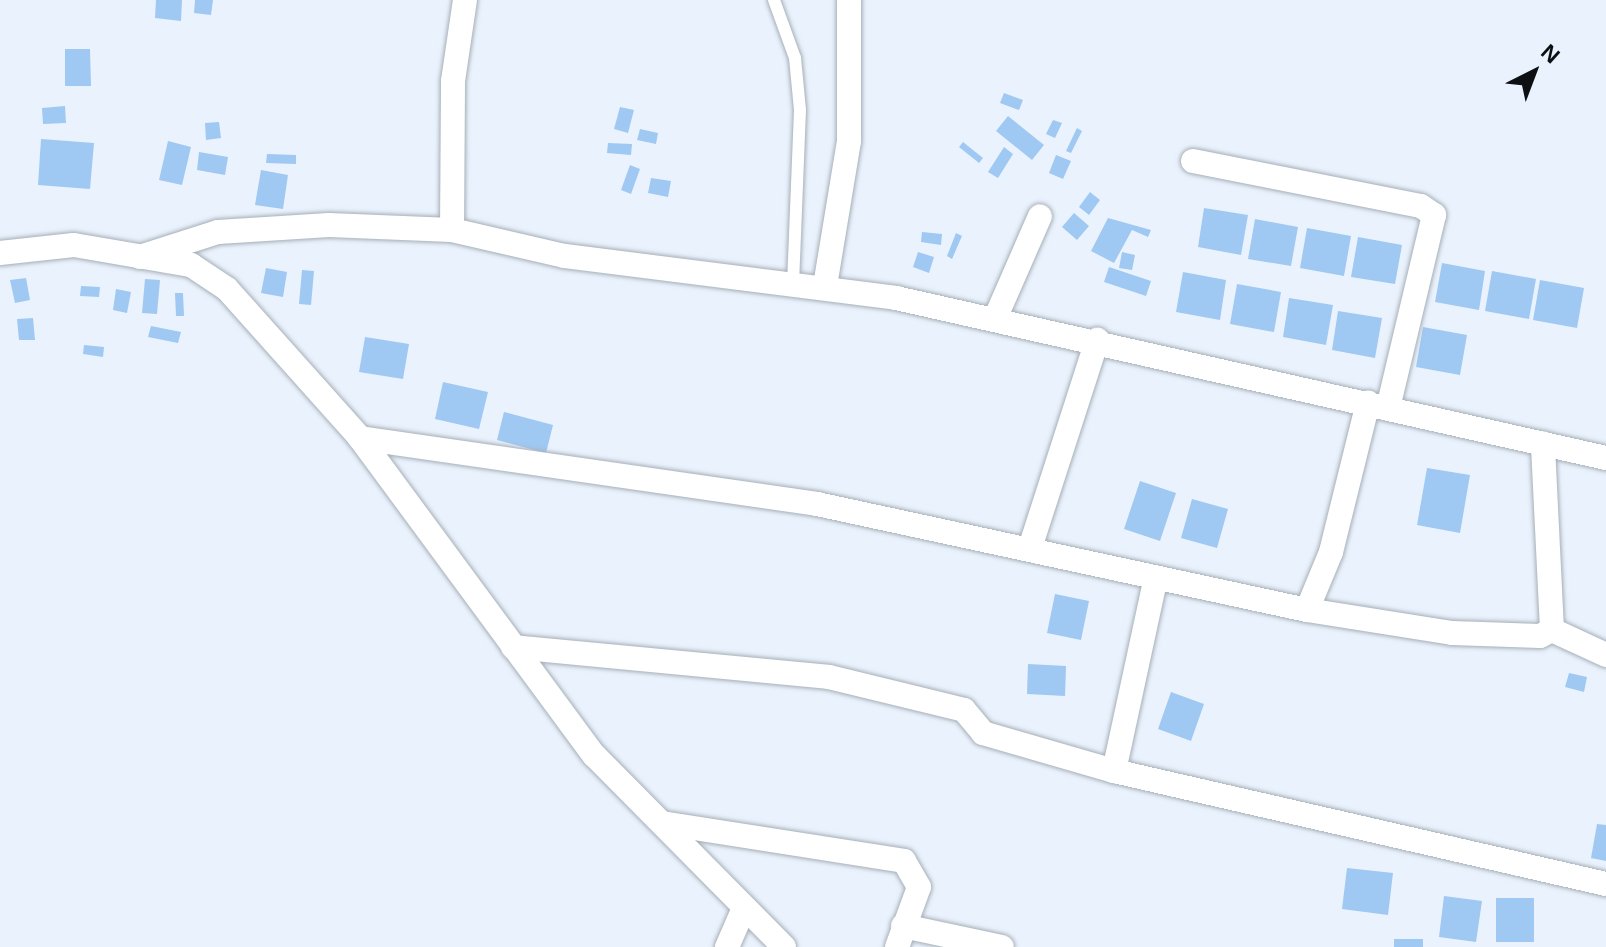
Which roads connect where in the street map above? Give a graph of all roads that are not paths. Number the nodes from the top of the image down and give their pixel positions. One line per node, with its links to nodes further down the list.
1 (465, 0): 6 (street)
2 (774, 0): 9 (lane)
3 (849, 0): 10 (street)
4 (1193, 161): 13 (street)
5 (1040, 216): 11 (street)
6 (452, 230): 8 (street); 9 (street)
7 (0, 253): 8 (street)
8 (140, 257): 14 (street)
9 (793, 282): 10 (street)
10 (825, 286): 11 (street)
11 (995, 319): 12 (street)
12 (1097, 340): 13 (street); 17 (street)
13 (1378, 405): 15 (street); 19 (street)
14 (360, 438): 17 (street); 21 (street)
15 (1543, 443): 16 (street); 20 (street)
16 (1606, 458)
17 (1030, 548): 18 (street)
18 (1156, 577): 19 (street); 23 (street)
19 (1307, 610): 20 (street)
20 (1552, 630): 22 (street)
21 (513, 647): 23 (street); 24 (street)
22 (1606, 655)
23 (1114, 771): 25 (street)
24 (662, 823): 26 (street); 27 (street)
25 (1606, 884)
26 (744, 908): 28 (street); 29 (street)
27 (900, 936): 30 (street)
28 (727, 947)
29 (784, 947)
30 (1002, 947)

